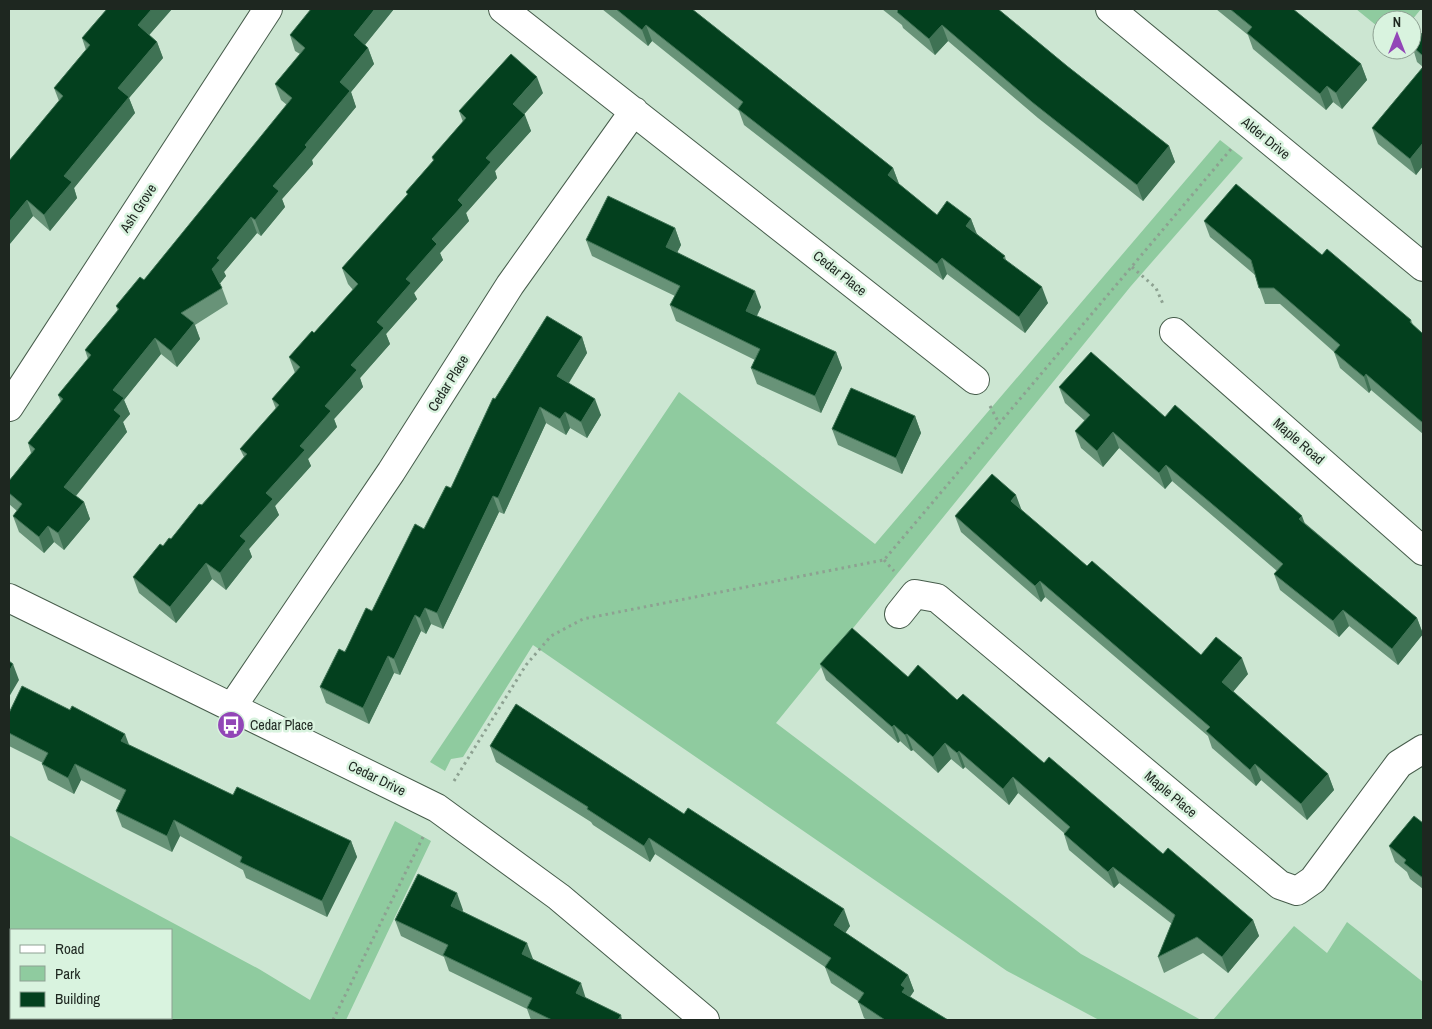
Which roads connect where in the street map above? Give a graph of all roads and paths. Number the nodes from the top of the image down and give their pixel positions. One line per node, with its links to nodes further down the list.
1 (268, 9): 10 (street, Ash Grove)
2 (503, 9): 4 (street, Cedar Place)
3 (1110, 9): 5 (street, Alder Drive)
4 (634, 111): 9 (street, Cedar Place); 14 (street, Cedar Place)
5 (1251, 126): 6 (street, Alder Drive); 7 (path)
6 (1422, 264)
7 (1132, 267): 8 (path); 16 (path)
8 (1174, 332): 11 (street, Maple Road)
9 (975, 380)
10 (9, 407)
11 (1423, 551)
12 (9, 598): 14 (street, Cedar Drive)
13 (899, 614): 15 (street, Maple Place)
14 (232, 707): 16 (street, Cedar Drive)
15 (1423, 749)
16 (437, 808): 17 (path); 18 (street, Cedar Drive)
17 (333, 1020)
18 (705, 1020)

